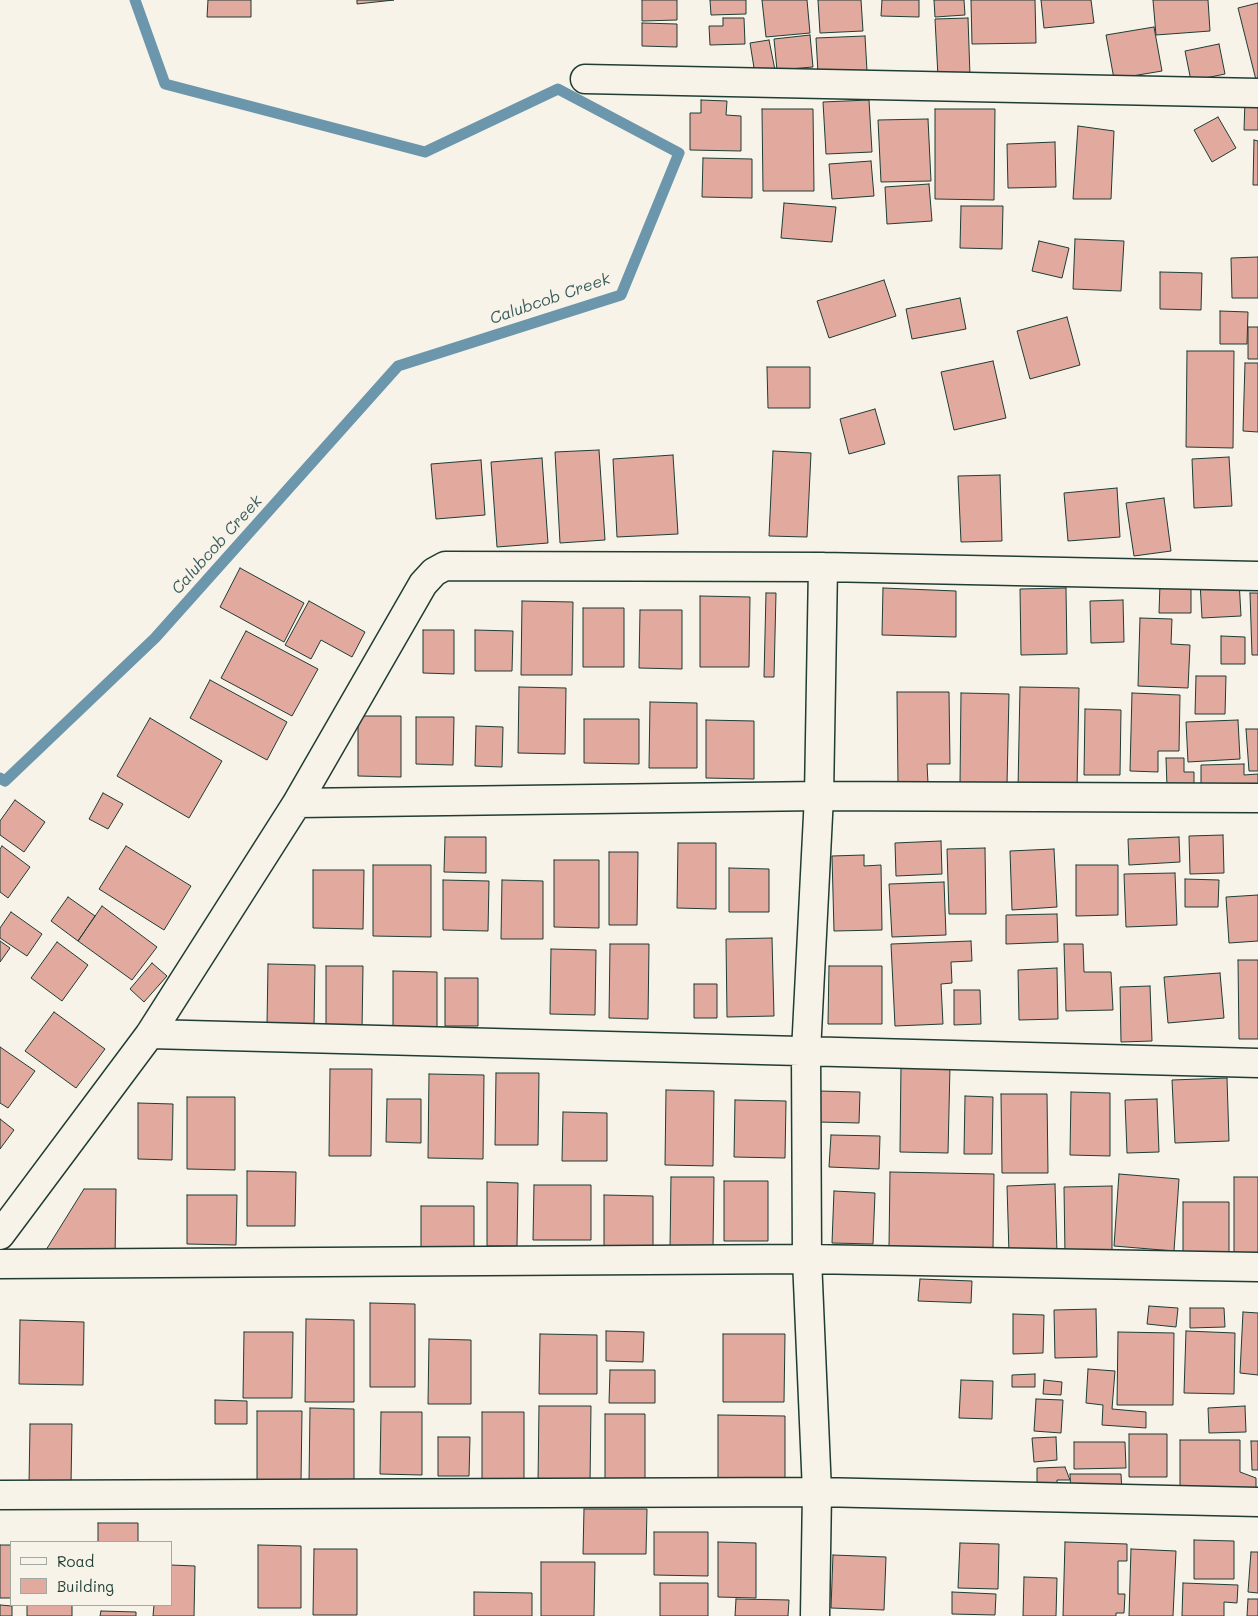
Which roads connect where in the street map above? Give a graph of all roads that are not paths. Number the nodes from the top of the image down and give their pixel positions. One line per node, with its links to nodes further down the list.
1 (585, 79): 2 (street)
2 (1258, 93)
3 (823, 567): 4 (street); 5 (street); 7 (street)
4 (1258, 576)
5 (819, 796): 6 (street); 7 (street); 9 (street)
6 (1258, 798)
7 (297, 803): 8 (street)
8 (150, 1034): 9 (street); 11 (street)
9 (806, 1052): 10 (street); 12 (street)
10 (1258, 1063)
11 (0, 1235)
12 (807, 1259): 13 (street); 14 (street); 15 (street)
13 (0, 1264)
14 (1258, 1266)
15 (817, 1492): 16 (street); 17 (street); 18 (street)
16 (0, 1495)
17 (1258, 1502)
18 (815, 1616)

